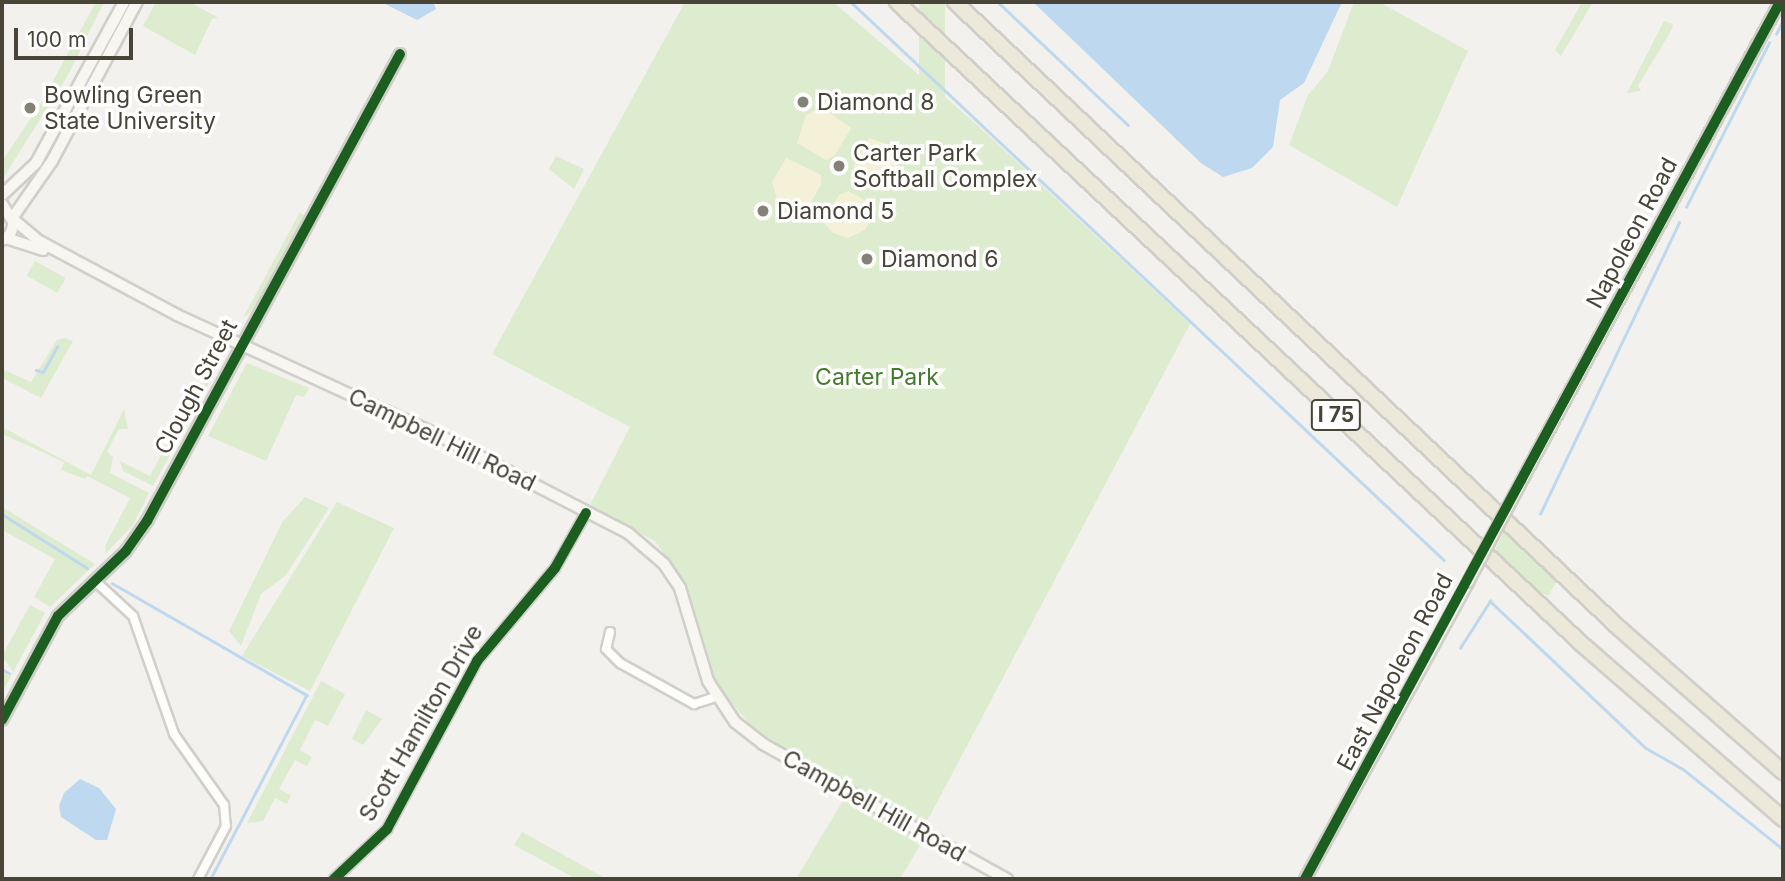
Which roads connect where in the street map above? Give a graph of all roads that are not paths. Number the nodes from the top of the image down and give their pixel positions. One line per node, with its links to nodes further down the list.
1 (124, 2): 7 (main road)
2 (137, 2): 9 (main road)
3 (897, 2): 20 (highway, I 75)
4 (955, 2): 19 (highway, I 75)
5 (1780, 2): 13 (main road, Napoleon Road)
6 (400, 54): 12 (main road, Clough Street)
7 (2, 195)
8 (2, 204): 9 (main road, Campbell Hill Road)
9 (14, 218): 10 (main road); 11 (main road, Campbell Hill Road)
10 (4, 239): 11 (main road, Campbell Hill Road)
11 (81, 265): 12 (main road, Campbell Hill Road)
12 (242, 345): 14 (main road, Campbell Hill Road); 15 (main road, Clough Street)
13 (1520, 484): 24 (main road, East Napoleon Road, bridge)
14 (586, 513): 17 (main road, Campbell Hill Road); 22 (street, Scott Hamilton Drive)
15 (94, 580): 18 (main road, Clough Street); 21 (street)
16 (610, 632): 17 (street)
17 (716, 697): 23 (main road, Campbell Hill Road)
18 (2, 720)
19 (1783, 772)
20 (1783, 819)
21 (198, 879)
22 (334, 879)
23 (1007, 879)
24 (1305, 879)

